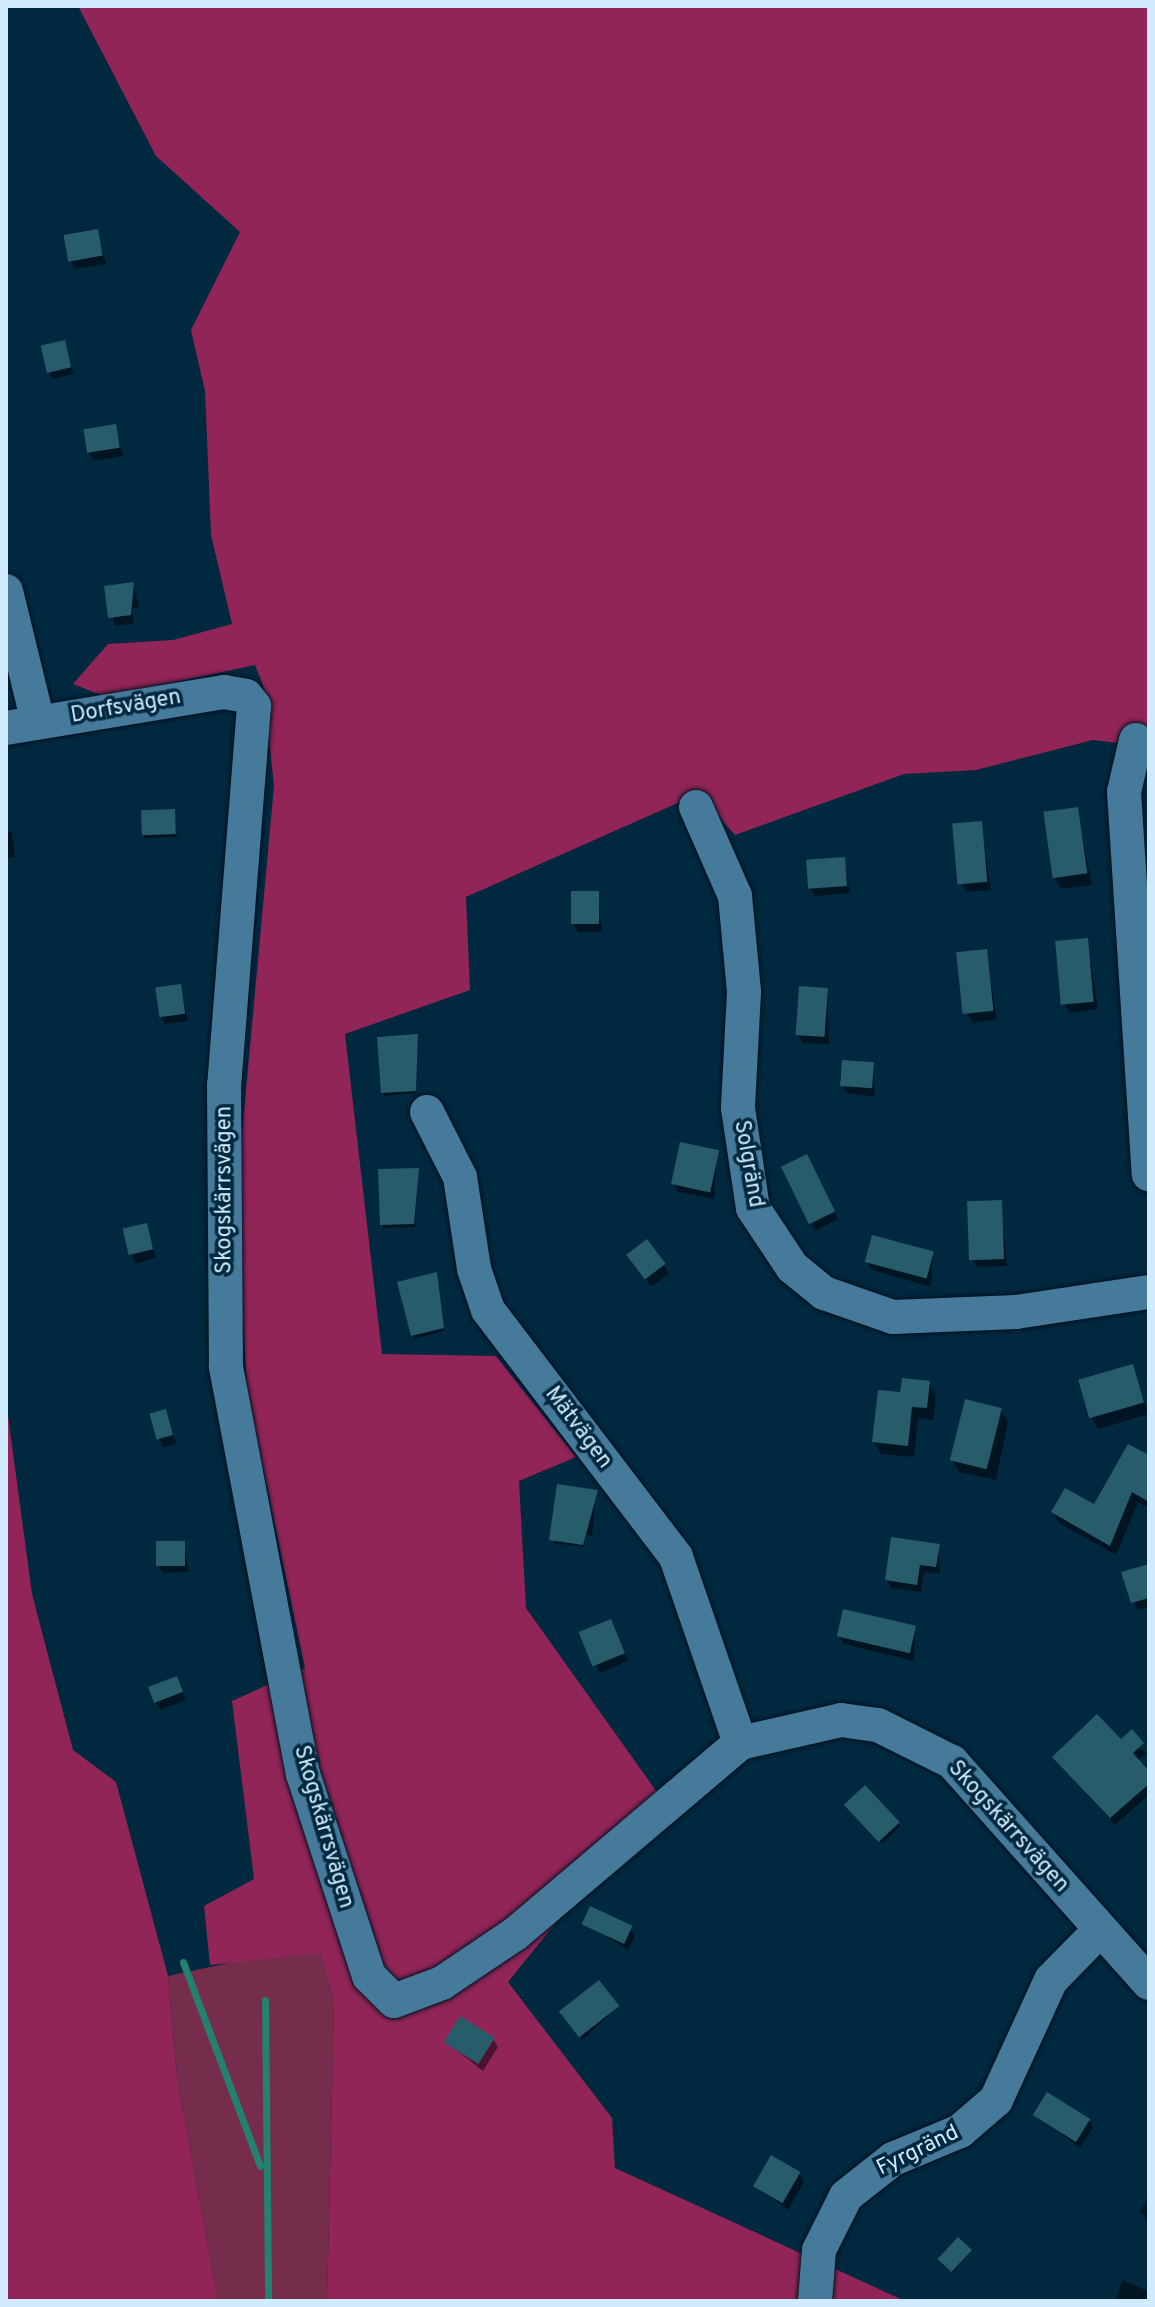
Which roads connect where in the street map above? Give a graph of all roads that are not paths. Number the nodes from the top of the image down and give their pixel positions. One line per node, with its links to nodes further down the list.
1 (6, 591): 3 (street)
2 (246, 696): 3 (street, Dorfsvägen); 10 (street, Skogskärrsvägen)
3 (22, 725)
4 (1136, 740): 6 (street)
5 (696, 807): 9 (street, Solgränd)
6 (1137, 812): 8 (street)
7 (427, 1112): 10 (street, Mätvägen)
8 (1149, 1174)
9 (1137, 1296)
10 (740, 1743): 11 (street, Skogskärrsvägen)
11 (1098, 1932): 12 (street, Skogskärrsvägen); 13 (street, Fyrgränd)
12 (1149, 1983)
13 (815, 2301)

